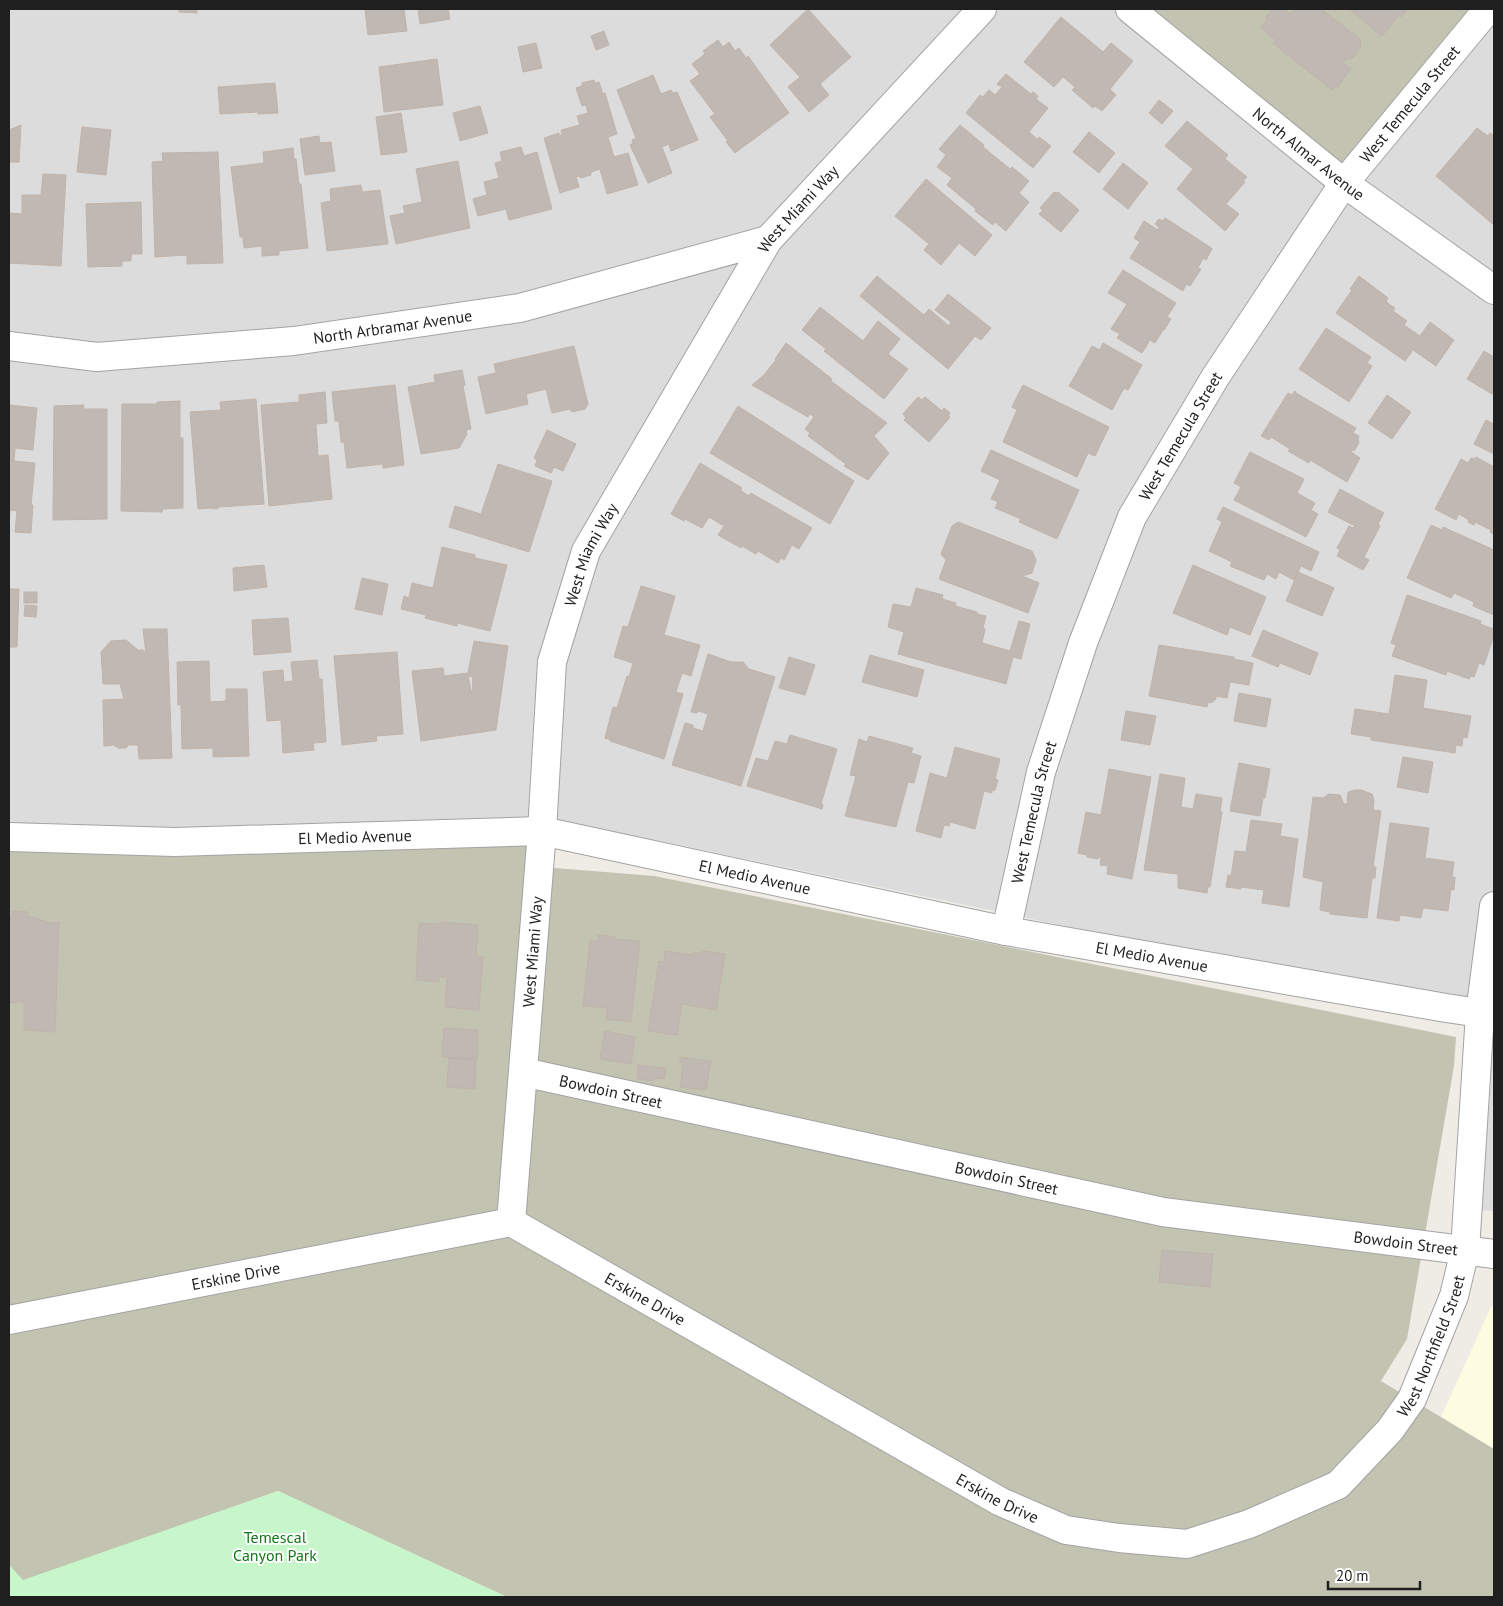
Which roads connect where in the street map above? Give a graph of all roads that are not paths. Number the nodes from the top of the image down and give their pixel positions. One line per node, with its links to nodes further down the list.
1 (982, 9): 5 (street, West Miami Way)
2 (1130, 9): 4 (street, North Almar Avenue)
3 (1488, 9): 4 (street, West Temecula Street)
4 (1344, 183): 6 (street, North Almar Avenue); 11 (street, West Temecula Street)
5 (768, 240): 7 (street, North Arbramar Avenue); 8 (street, West Miami Way)
6 (1494, 290)
7 (9, 346)
8 (542, 831): 9 (street, El Medio Avenue); 11 (street, El Medio Avenue); 13 (street, West Miami Way)
9 (9, 837)
10 (1494, 906): 12 (street, West Northfield Street)
11 (1006, 931): 12 (street, El Medio Avenue)
12 (1487, 1014): 15 (street, West Northfield Street)
13 (523, 1072): 14 (street, West Miami Way); 15 (street, Bowdoin Street)
14 (512, 1222): 17 (street, Erskine Drive); 18 (street, Erskine Drive)
15 (1465, 1250): 16 (street, Bowdoin Street); 18 (street, West Northfield Street)
16 (1494, 1254)
17 (9, 1320)
18 (1249, 1524)

